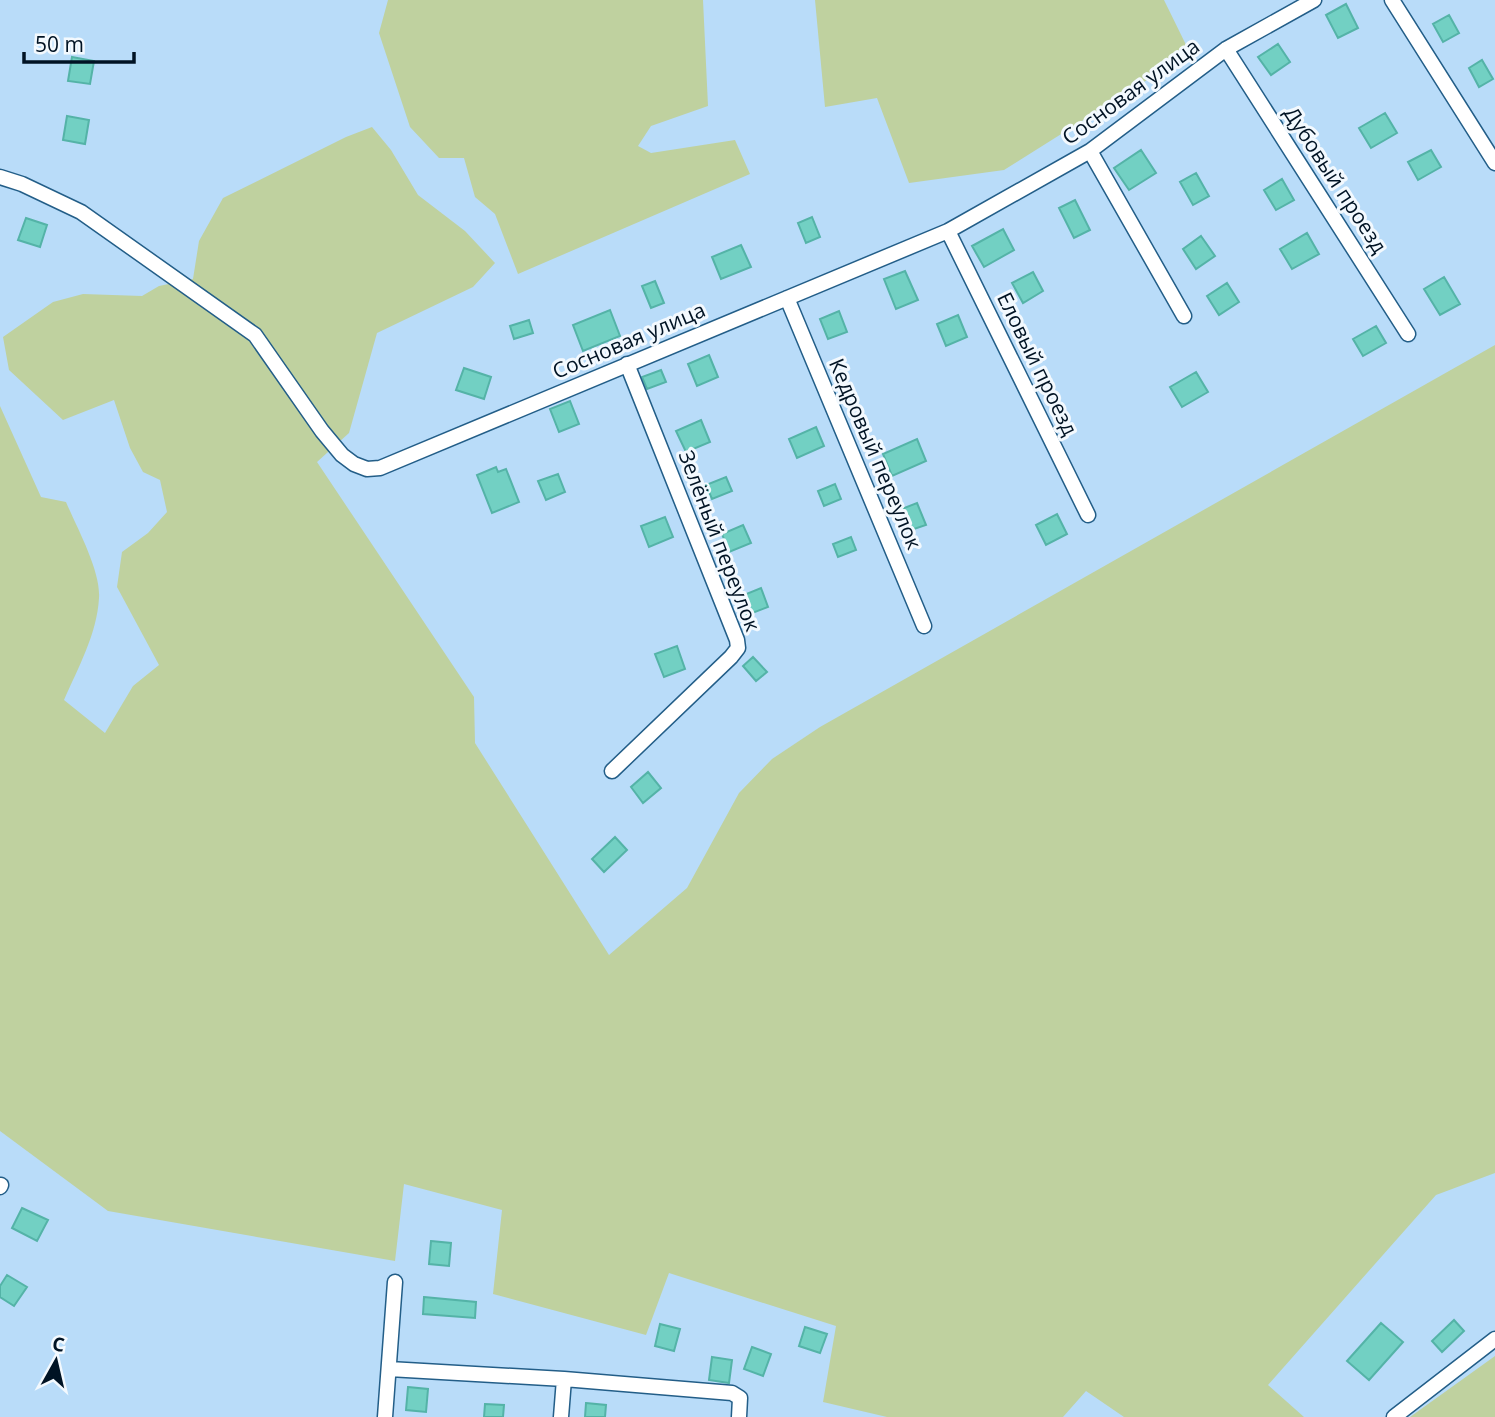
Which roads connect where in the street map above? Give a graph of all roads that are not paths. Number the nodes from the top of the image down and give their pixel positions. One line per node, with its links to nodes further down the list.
1 (1314, 0): 3 (street, Сосновая улица)
2 (1392, 0): 5 (street)
3 (1226, 49): 4 (street, Сосновая улица); 10 (street, Дубовый проезд)
4 (1090, 151): 7 (street, Сосновая улица); 9 (street)
5 (1495, 163)
6 (0, 177): 11 (street, Сосновая улица)
7 (948, 231): 8 (street, Сосновая улица); 12 (street, Еловый проезд)
8 (787, 298): 11 (street, Сосновая улица); 13 (street, Кедровый переулок)
9 (1184, 316)
10 (1408, 334)
11 (627, 364): 14 (street, Зелёный переулок)
12 (1088, 515)
13 (924, 626)
14 (612, 771)
15 (395, 1282): 17 (street)
16 (1495, 1339): 22 (street)
17 (389, 1369): 18 (street); 19 (street)
18 (564, 1379): 20 (street); 21 (street)
19 (385, 1417)
20 (561, 1417)
21 (739, 1417)
22 (1394, 1417)

